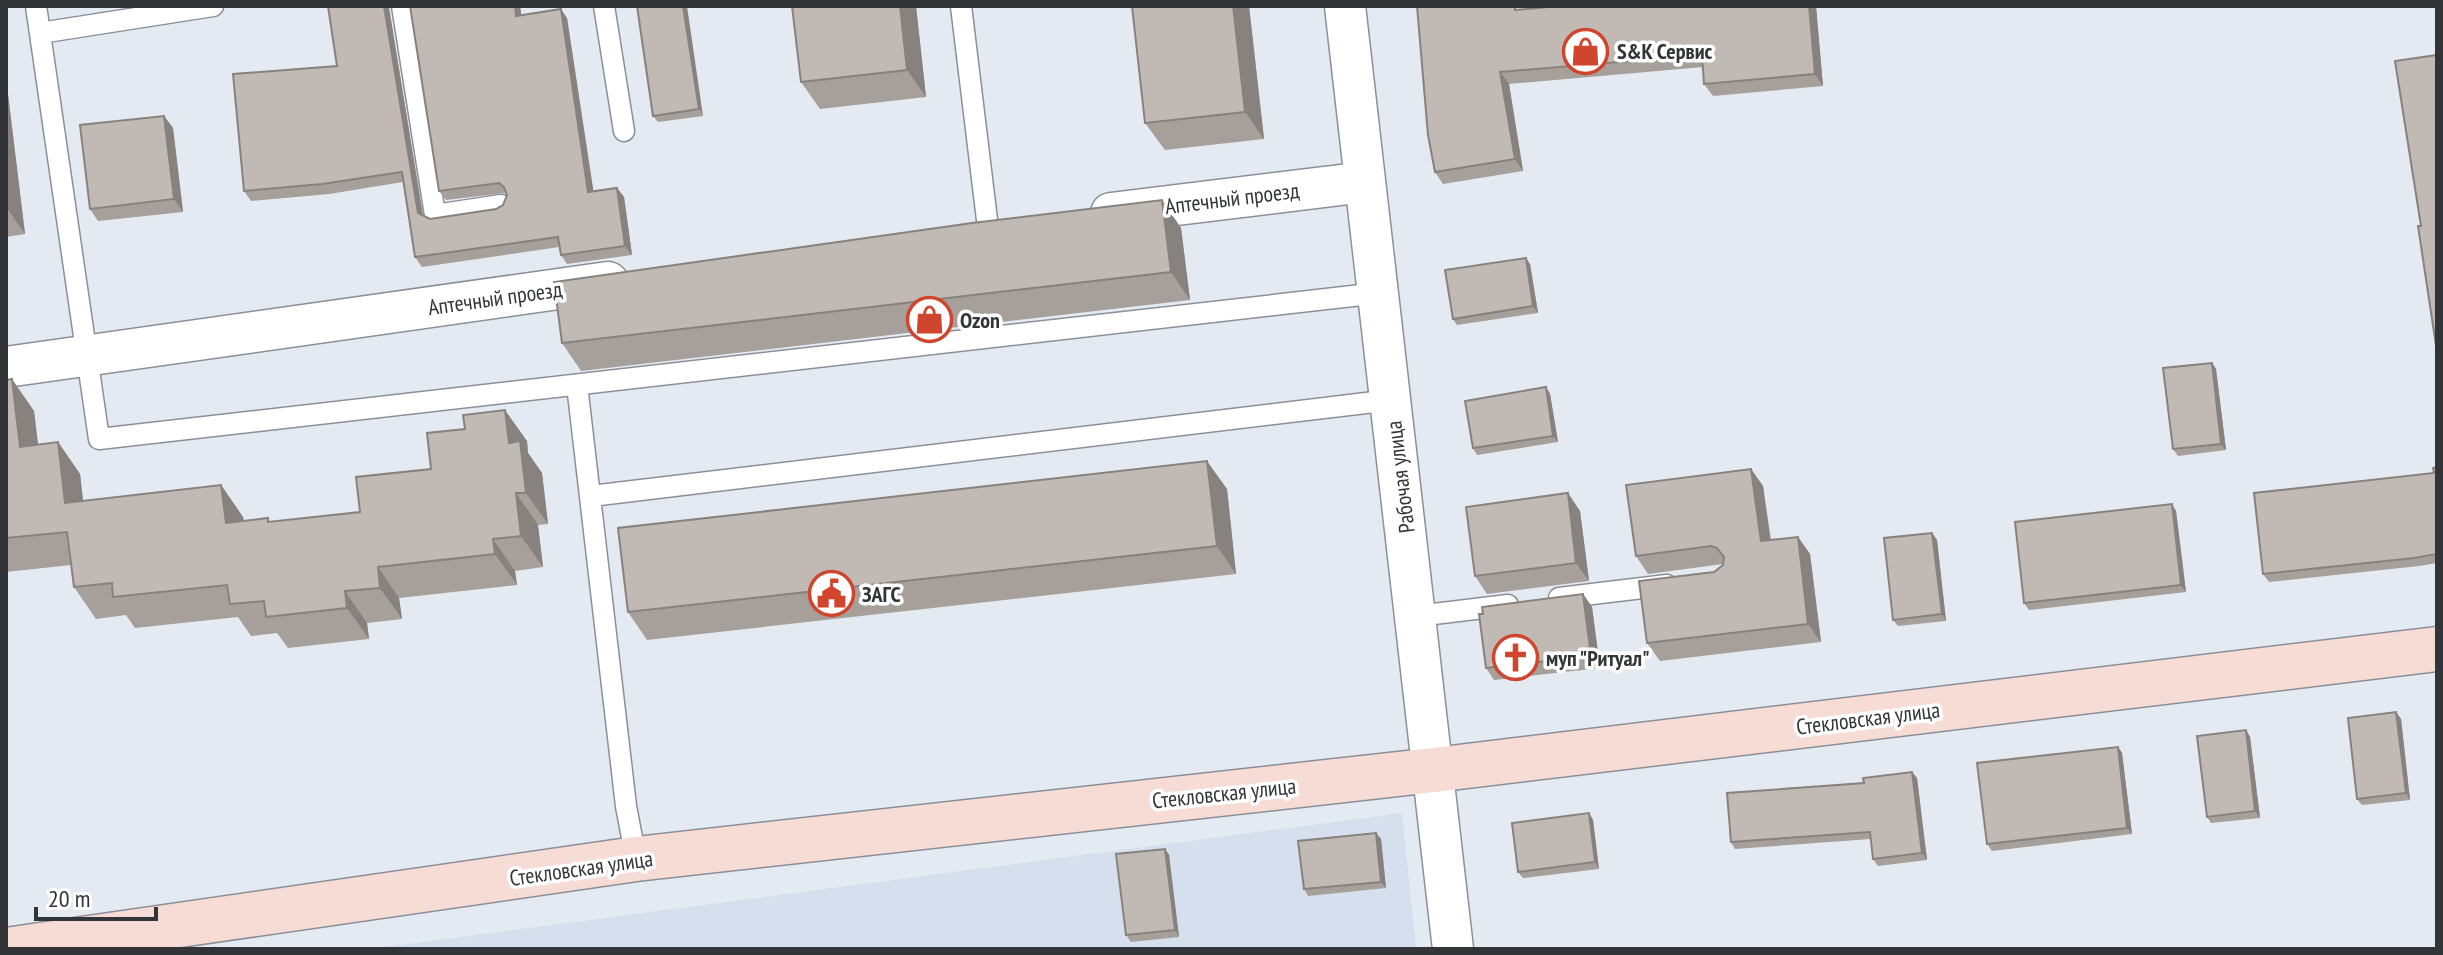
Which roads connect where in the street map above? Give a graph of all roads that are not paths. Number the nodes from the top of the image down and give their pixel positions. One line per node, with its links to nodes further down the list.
1 (36, 6): 7 (lane)
2 (213, 6): 7 (lane)
3 (402, 6): 10 (lane)
4 (604, 6): 8 (lane)
5 (961, 6): 12 (lane)
6 (1345, 6): 9 (street, Рабочая улица)
7 (40, 33): 15 (lane)
8 (624, 131)
9 (1365, 182): 11 (street, Аптечный проезд); 14 (street, Рабочая улица)
10 (501, 205)
11 (1082, 217)
12 (988, 229)
13 (640, 277): 15 (street, Аптечный проезд)
14 (1379, 293): 17 (lane); 18 (street, Рабочая улица)
15 (87, 355): 16 (street, Аптечный проезд); 17 (lane)
16 (6, 367)
17 (577, 385): 19 (lane)
18 (1391, 400): 19 (lane); 21 (street, Рабочая улица)
19 (591, 496): 24 (lane)
20 (1693, 581): 21 (lane)
21 (1417, 616): 23 (street, Рабочая улица)
22 (2437, 649): 23 (street, Стекловская улица)
23 (1434, 770): 24 (street, Стекловская улица); 26 (street, Рабочая улица)
24 (636, 859): 25 (street, Стекловская улица)
25 (13, 949)
26 (1453, 949)

